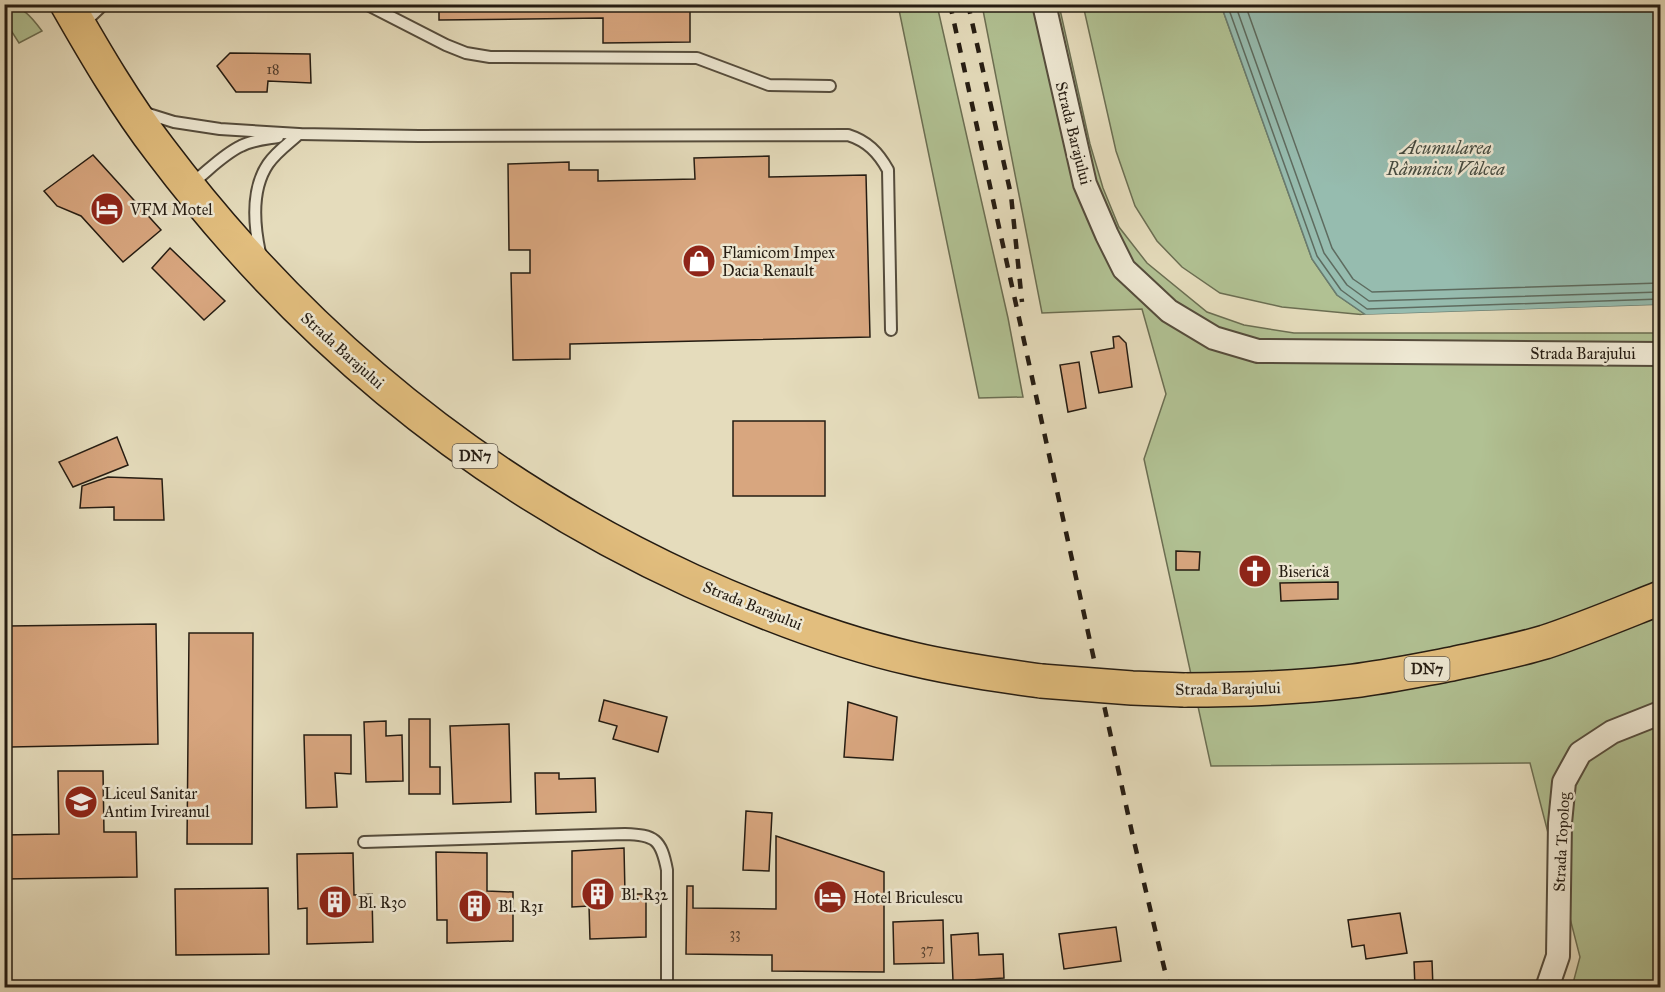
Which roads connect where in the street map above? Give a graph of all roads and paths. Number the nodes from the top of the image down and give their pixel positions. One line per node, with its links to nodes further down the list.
1 (104, 4): 4 (lane)
2 (366, 4): 5 (lane)
3 (1044, 4): 11 (street, Strada Barajului)
4 (74, 16): 6 (highway, Strada Barajului / DN7)
5 (830, 86)
6 (132, 109): 7 (lane); 8 (highway, Strada Barajului / DN7)
7 (299, 134): 8 (lane); 9 (lane); 10 (lane)
8 (189, 187): 9 (highway, Strada Barajului / DN7)
9 (264, 275): 12 (highway, Strada Barajului / DN7, bridge)
10 (891, 330)
11 (1660, 354)
12 (1660, 598)
13 (1660, 713): 16 (street, Strada Topolog)
14 (364, 842): 15 (lane)
15 (667, 987)
16 (1547, 987)

